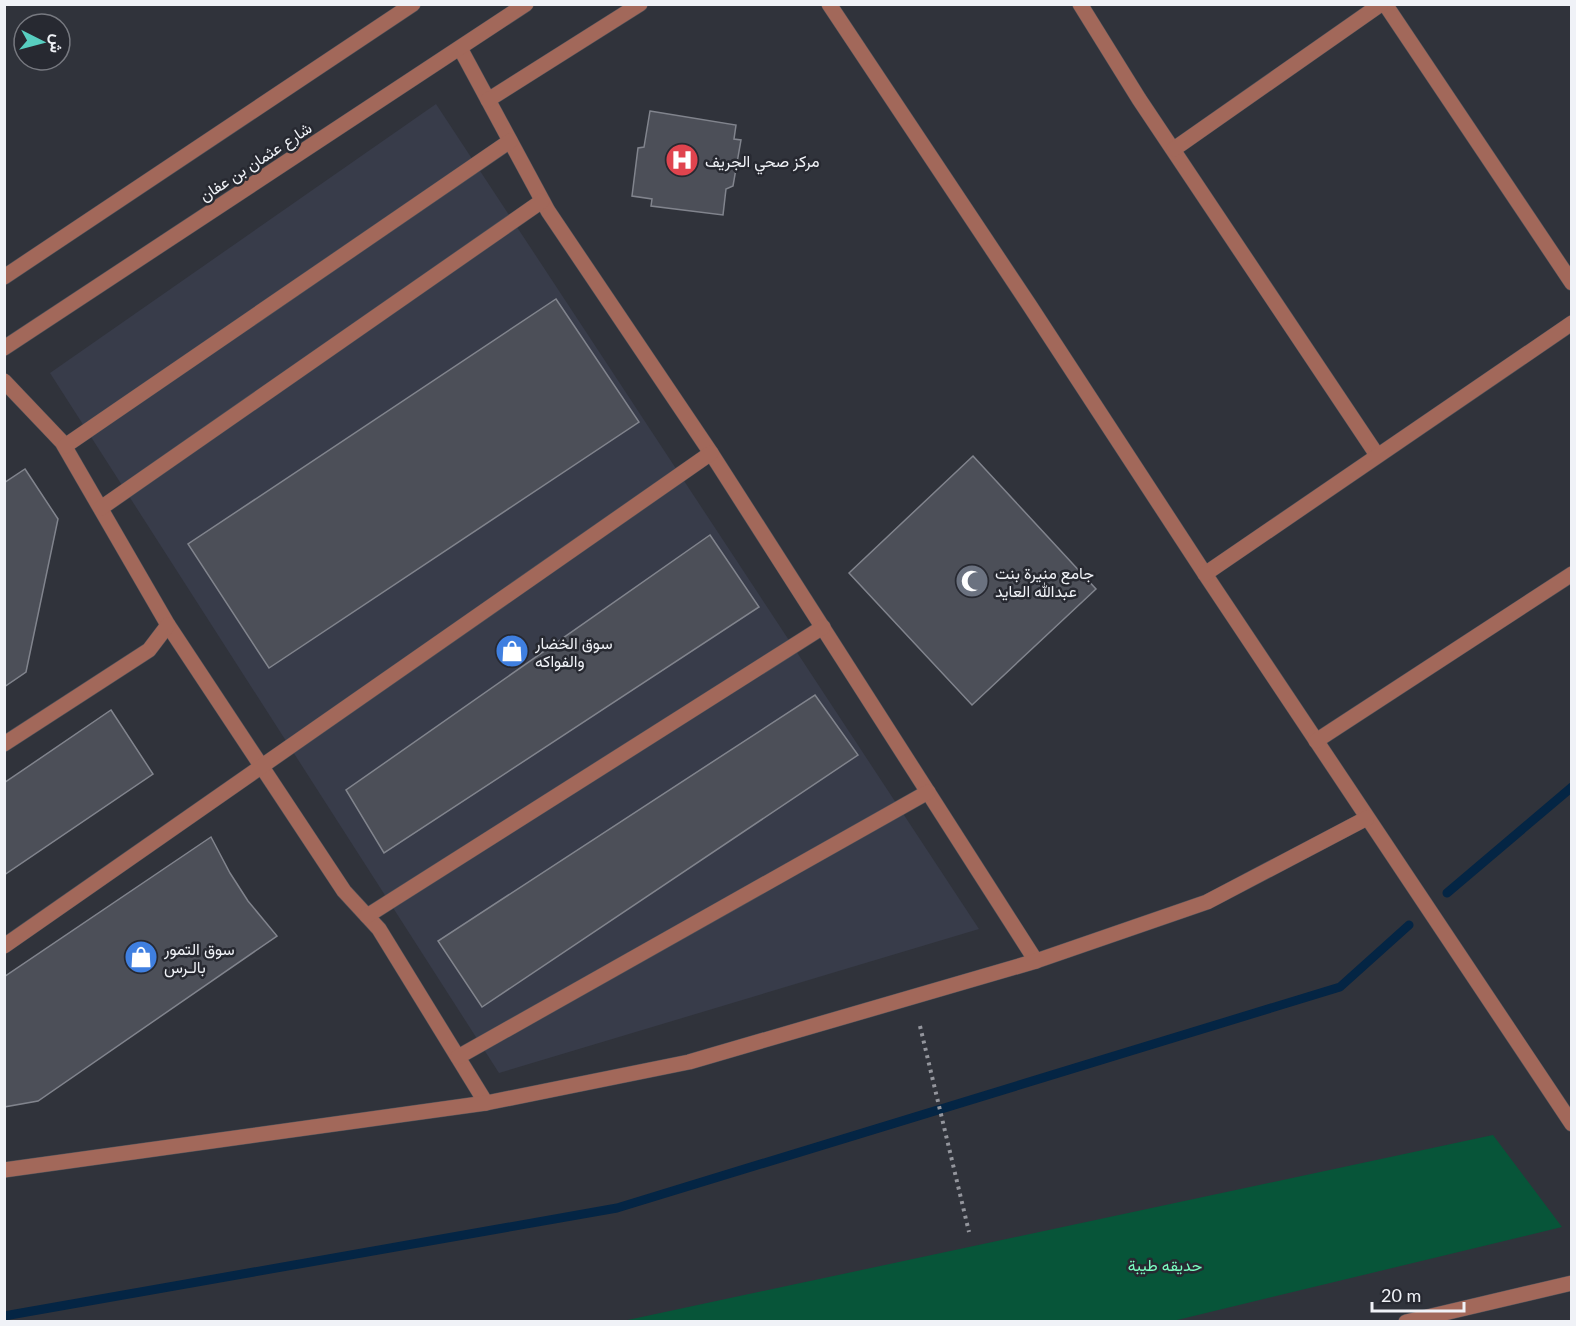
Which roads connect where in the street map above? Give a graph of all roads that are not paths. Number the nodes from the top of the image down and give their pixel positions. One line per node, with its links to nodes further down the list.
1 (413, 4): 12 (street)
2 (526, 4): 7 (street, شارع عثمان بن عفان)
3 (640, 4): 8 (street)
4 (829, 4): 21 (street)
5 (1080, 4): 10 (street)
6 (1383, 4): 10 (street); 13 (street)
7 (460, 48): 8 (street); 15 (street, شارع عثمان بن عفان)
8 (488, 100): 9 (street)
9 (510, 141): 11 (street); 17 (street)
10 (1174, 149): 19 (street)
11 (542, 201): 18 (street); 20 (street)
12 (4, 278)
13 (1572, 283)
14 (1572, 323): 19 (street)
15 (4, 348)
16 (4, 381): 17 (street)
17 (65, 446): 20 (street)
18 (711, 453): 24 (street); 27 (street)
19 (1377, 455): 21 (street)
20 (101, 508): 23 (street)
21 (1204, 574): 25 (street)
22 (1572, 574): 25 (street)
23 (168, 625): 26 (street); 27 (street)
24 (823, 627): 28 (street); 30 (street)
25 (1316, 741): 29 (street)
26 (4, 744)
27 (262, 766): 30 (street); 31 (street)
28 (928, 792): 32 (street); 33 (street)
29 (1367, 818): 32 (street); 35 (street)
30 (367, 916): 33 (street)
31 (4, 946)
32 (1036, 961): 34 (street)
33 (458, 1057): 34 (street)
34 (486, 1103): 36 (street)
35 (1572, 1124)
36 (4, 1170)
37 (1572, 1283): 38 (street)
38 (1406, 1322)

